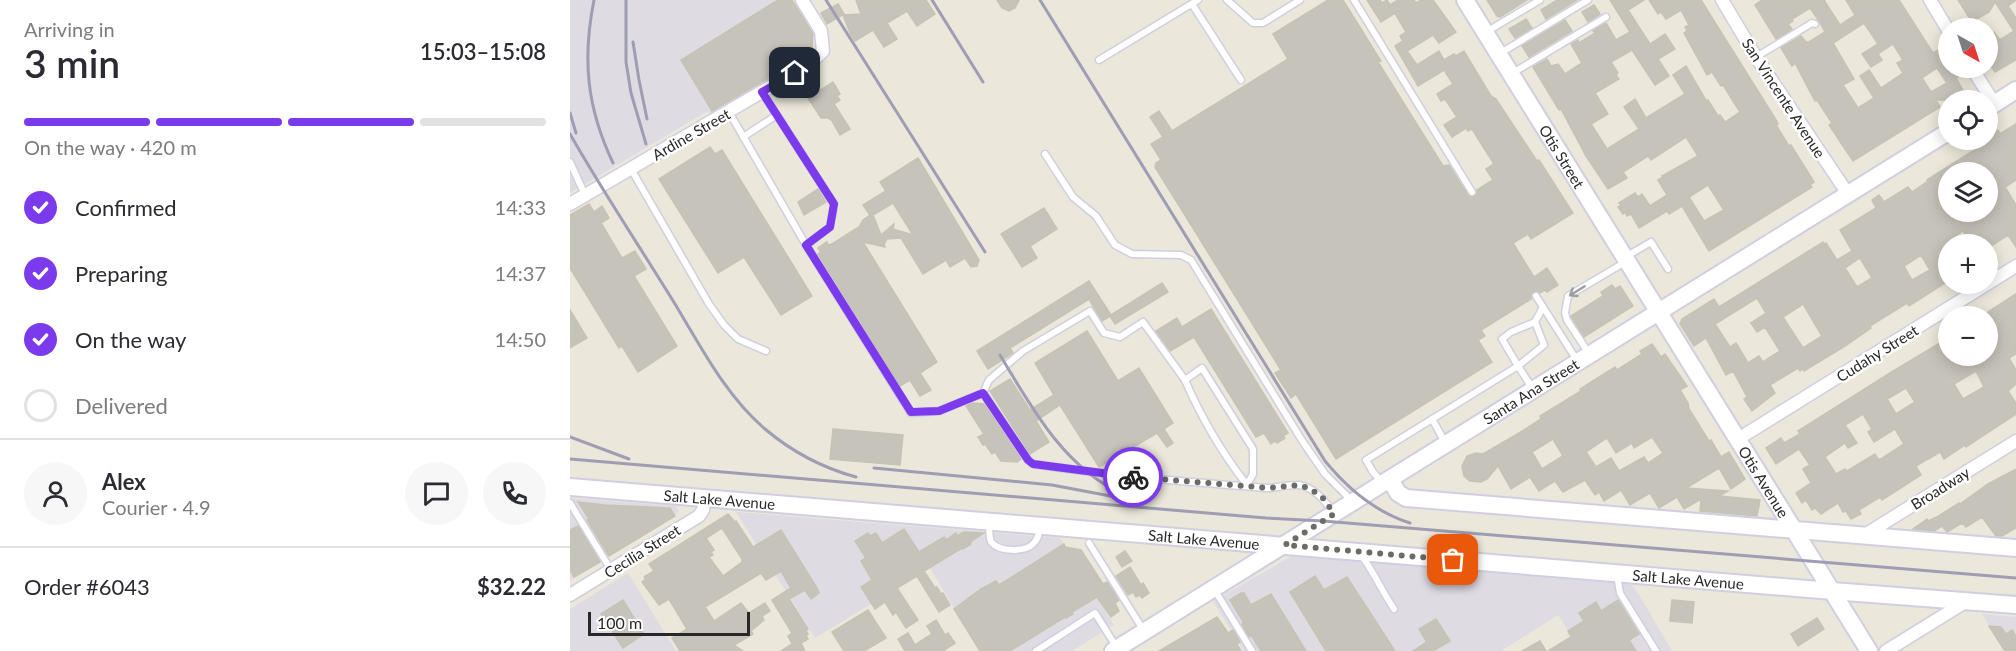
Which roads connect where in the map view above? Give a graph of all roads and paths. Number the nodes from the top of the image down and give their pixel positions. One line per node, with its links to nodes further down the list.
1 (802, 0): 21 (street, Ardine Street)
2 (1227, 0): 3 (lane)
3 (1300, 0)
4 (1354, 0): 30 (lane)
5 (1465, 0): 14 (street, Otis Street)
6 (1540, 0): 14 (lane)
7 (1588, 0): 15 (lane)
8 (1722, 0): 16 (street, San Vincente Avenue)
9 (1930, 0): 12 (street)
10 (1195, 2): 17 (lane); 19 (lane)
11 (1606, 17): 18 (lane)
12 (1941, 18)
13 (1815, 24): 16 (lane)
14 (1485, 33): 15 (street, Otis Street)
15 (1498, 54): 18 (street, Otis Street)
16 (1756, 57): 31 (street, San Vincente Avenue)
17 (1099, 60)
18 (1511, 74): 35 (street, Otis Street)
19 (1240, 80)
20 (2016, 90): 22 (street)
21 (762, 92): 23 (street, Ardine Street); 24 (lane)
22 (1998, 101)
23 (729, 112): 25 (lane); 29 (street, Ardine Street)
24 (777, 115): 25 (lane); 34 (lane)
25 (743, 136): 34 (lane)
26 (1938, 138): 31 (street, Santa Ana Street)
27 (1045, 154): 56 (lane)
28 (570, 162): 32 (lane)
29 (631, 168): 32 (street, Ardine Street); 42 (lane)
30 (1472, 192)
31 (1848, 194): 40 (street, Santa Ana Street)
32 (585, 195): 33 (street, Ardine Street)
33 (570, 204)
34 (806, 245): 47 (lane)
35 (1626, 259): 37 (lane); 40 (street, Otis Street); 43 (lane, one-way to 43)
36 (2016, 266): 49 (street, Cudahy Street)
37 (1668, 269)
38 (1536, 296): 39 (lane)
39 (1543, 307): 41 (lane); 43 (lane)
40 (1659, 312): 43 (street, Santa Ana Street); 49 (street, Otis Avenue)
41 (1535, 322): 44 (lane); 44 (lane)
42 (766, 351)
43 (1584, 359): 46 (street, Santa Ana Street)
44 (1518, 366): 46 (lane); 48 (lane)
45 (1185, 380): 47 (lane); 53 (lane); 53 (lane)
46 (1533, 390): 51 (street, Santa Ana Street)
47 (983, 393): 53 (lane)
48 (1432, 419): 51 (lane); 52 (lane)
49 (1738, 439): 61 (street, Otis Avenue)
50 (2016, 441): 62 (street, Broadway)
51 (1446, 444): 52 (street, Santa Ana Street)
52 (1386, 481): 56 (street, Santa Ana Street); 61 (street)
53 (1247, 485): 58 (lane)
54 (570, 487): 55 (street, Salt Lake Avenue)
55 (704, 500): 59 (street, Salt Lake Avenue); 67 (street, Cecilia Street)
56 (1353, 502): 58 (street, Santa Ana Street)
57 (570, 503): 67 (lane)
58 (1334, 514): 64 (street, Santa Ana Street)
59 (989, 522): 60 (street, Salt Lake Avenue); 60 (lane)
60 (1040, 526): 64 (street, Salt Lake Avenue)
61 (1794, 530): 62 (street); 71 (street, Otis Avenue)
62 (1863, 536): 65 (street)
63 (1089, 543): 75 (lane)
64 (1285, 545): 66 (street, Salt Lake Avenue); 70 (street, Santa Ana Street)
65 (2016, 548)
66 (1359, 552): 68 (street, Salt Lake Avenue); 74 (lane)
67 (611, 570): 69 (street, Cecilia Street)
68 (1617, 574): 71 (street, Salt Lake Avenue); 79 (lane)
69 (572, 589)
70 (1214, 589): 75 (street, Santa Ana Street); 78 (lane)
71 (1832, 591): 72 (street, Salt Lake Avenue); 80 (street, Otis Avenue)
72 (1968, 600): 73 (street, Salt Lake Avenue); 81 (street)
73 (2016, 604)
74 (1394, 609)
75 (1144, 632): 76 (street, Santa Ana Street)
76 (1115, 650): 77 (lane)
77 (1036, 651)
78 (1252, 651)
79 (1656, 651)
80 (1869, 651)
81 (1886, 651)

